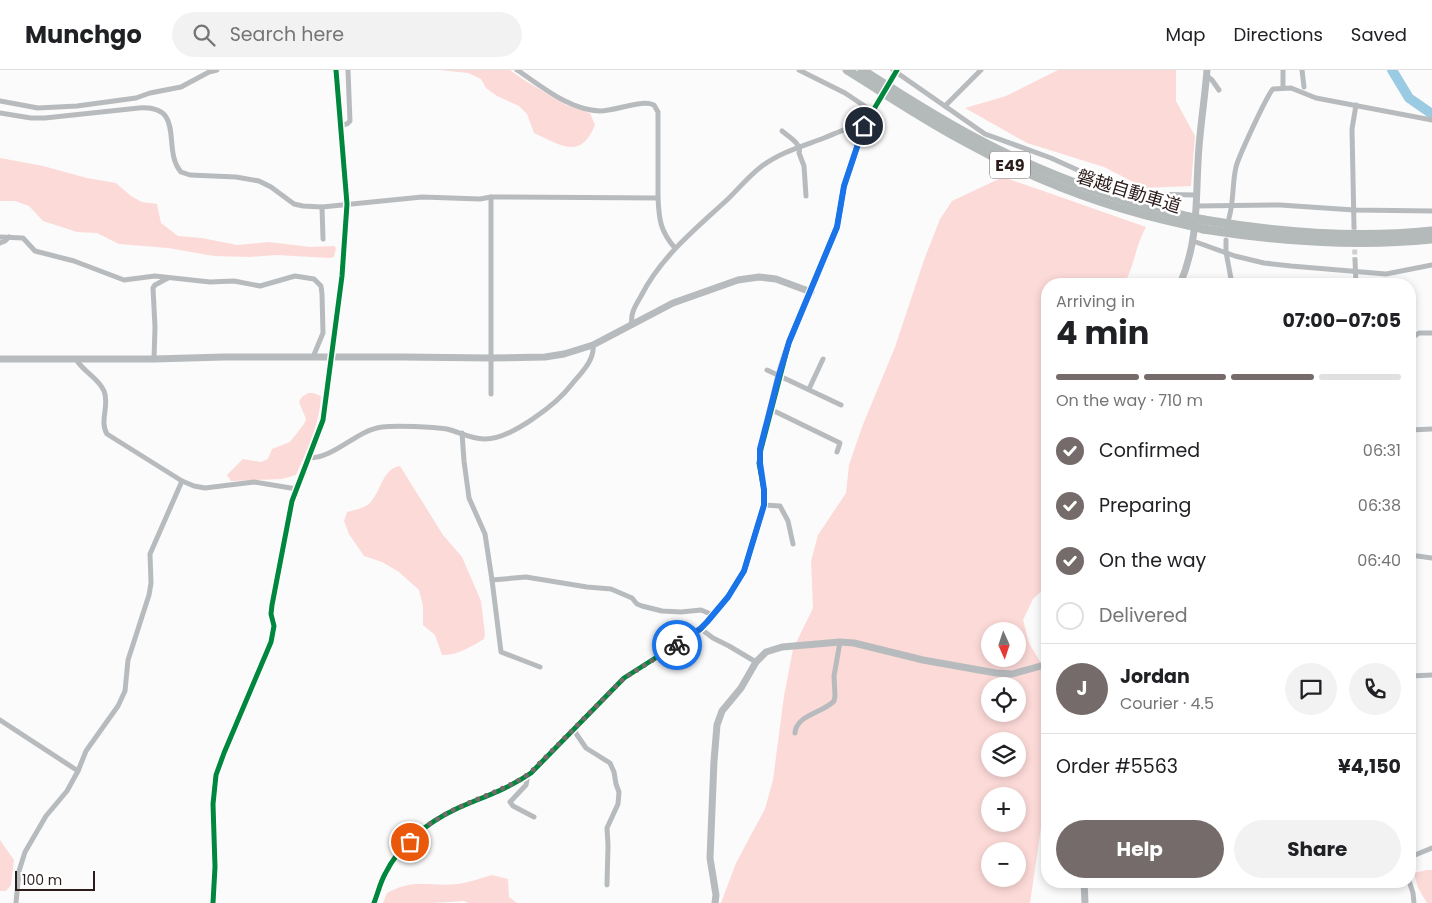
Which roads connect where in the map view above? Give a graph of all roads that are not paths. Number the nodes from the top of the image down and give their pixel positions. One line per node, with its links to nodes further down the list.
1 (217, 70): 16 (street)
2 (336, 70): 23 (street)
3 (348, 70): 23 (street)
4 (517, 70): 30 (street)
5 (799, 70): 20 (street)
6 (847, 70): 38 (highway, 磐越自動車道 / E49)
7 (862, 70): 38 (highway, 磐越自動車道 / E49)
8 (981, 70): 19 (street)
9 (1283, 70): 13 (street)
10 (1302, 70): 14 (street)
11 (895, 73): 19 (street)
12 (1207, 73): 15 (street); 27 (street)
13 (1283, 88): 18 (street); 34 (street)
14 (1304, 88)
15 (1219, 90)
16 (0, 101)
17 (879, 101): 20 (street)
18 (1356, 105): 22 (street); 35 (street)
19 (945, 106): 27 (street)
20 (872, 111): 24 (street)
21 (0, 113): 32 (street)
22 (1432, 120)
23 (340, 125): 31 (street)
24 (864, 126): 26 (street); 58 (street)
25 (782, 131): 26 (street)
26 (800, 146): 28 (street); 49 (street)
27 (1198, 195): 33 (street)
28 (806, 196)
29 (491, 197): 30 (street); 31 (street); 65 (street)
30 (658, 198): 49 (street)
31 (347, 204): 32 (street); 64 (street)
32 (322, 206): 44 (street)
33 (1197, 206): 34 (street); 47 (street)
34 (1233, 206): 35 (street); 37 (street)
35 (1354, 210): 36 (street); 40 (street)
36 (1432, 211)
37 (1229, 218)
38 (1188, 221): 39 (highway, 磐越自動車道 / E49, bridge)
39 (1204, 224): 41 (highway, 磐越自動車道 / E49); 45 (highway, 磐越自動車道 / E49)
40 (1354, 227)
41 (1432, 231)
42 (9, 236): 43 (street); 48 (street); 54 (street)
43 (0, 237)
44 (323, 239)
45 (1432, 239)
46 (1226, 240): 50 (street)
47 (1193, 241): 50 (street); 55 (street)
48 (0, 243)
49 (674, 248): 59 (street)
50 (1226, 252): 53 (street); 56 (street)
51 (1355, 260): 53 (street)
52 (1432, 265): 53 (street)
53 (1355, 271): 57 (street)
54 (168, 278): 63 (street); 68 (street)
55 (1182, 278)
56 (1231, 278)
57 (1356, 278)
58 (811, 292): 59 (street); 71 (street)
59 (632, 324): 62 (street)
60 (1432, 333): 61 (street)
61 (1416, 335)
62 (593, 345): 65 (street); 78 (street)
63 (313, 357): 64 (street); 68 (street)
64 (330, 358): 65 (street); 80 (street)
65 (491, 358): 73 (street)
66 (0, 359): 67 (street)
67 (76, 359): 68 (street); 81 (street)
68 (154, 359)
69 (823, 359): 72 (street)
70 (767, 370): 71 (street)
71 (779, 375): 72 (street); 75 (street)
72 (809, 389): 74 (street)
73 (491, 394)
74 (841, 405)
75 (770, 409): 79 (street); 83 (street)
76 (1432, 429): 77 (street)
77 (1416, 430)
78 (462, 434): 80 (street); 87 (street)
79 (837, 452)
80 (310, 458): 82 (street)
81 (182, 481): 82 (street); 99 (street)
82 (297, 489): 108 (street)
83 (764, 505): 84 (street); 88 (street)
84 (793, 544)
85 (1416, 556): 86 (street)
86 (1432, 558)
87 (492, 580): 88 (street); 93 (street)
88 (713, 615): 89 (street)
89 (700, 629): 91 (street); 97 (street)
90 (840, 642): 91 (street); 92 (street); 98 (street)
91 (756, 662): 110 (street)
92 (1041, 666)
93 (540, 667)
94 (1432, 675): 95 (street)
95 (1416, 676)
96 (0, 720): 99 (street)
97 (573, 729): 100 (street); 104 (street)
98 (795, 733)
99 (78, 771): 107 (street)
100 (528, 775): 101 (street); 109 (street)
101 (534, 817)
102 (1432, 848): 103 (street)
103 (1416, 855)
104 (606, 884)
105 (1084, 888): 111 (street)
106 (1412, 888): 112 (street)
107 (16, 903)
108 (213, 903)
109 (374, 903)
110 (715, 903)
111 (1085, 903)
112 (1414, 903)

